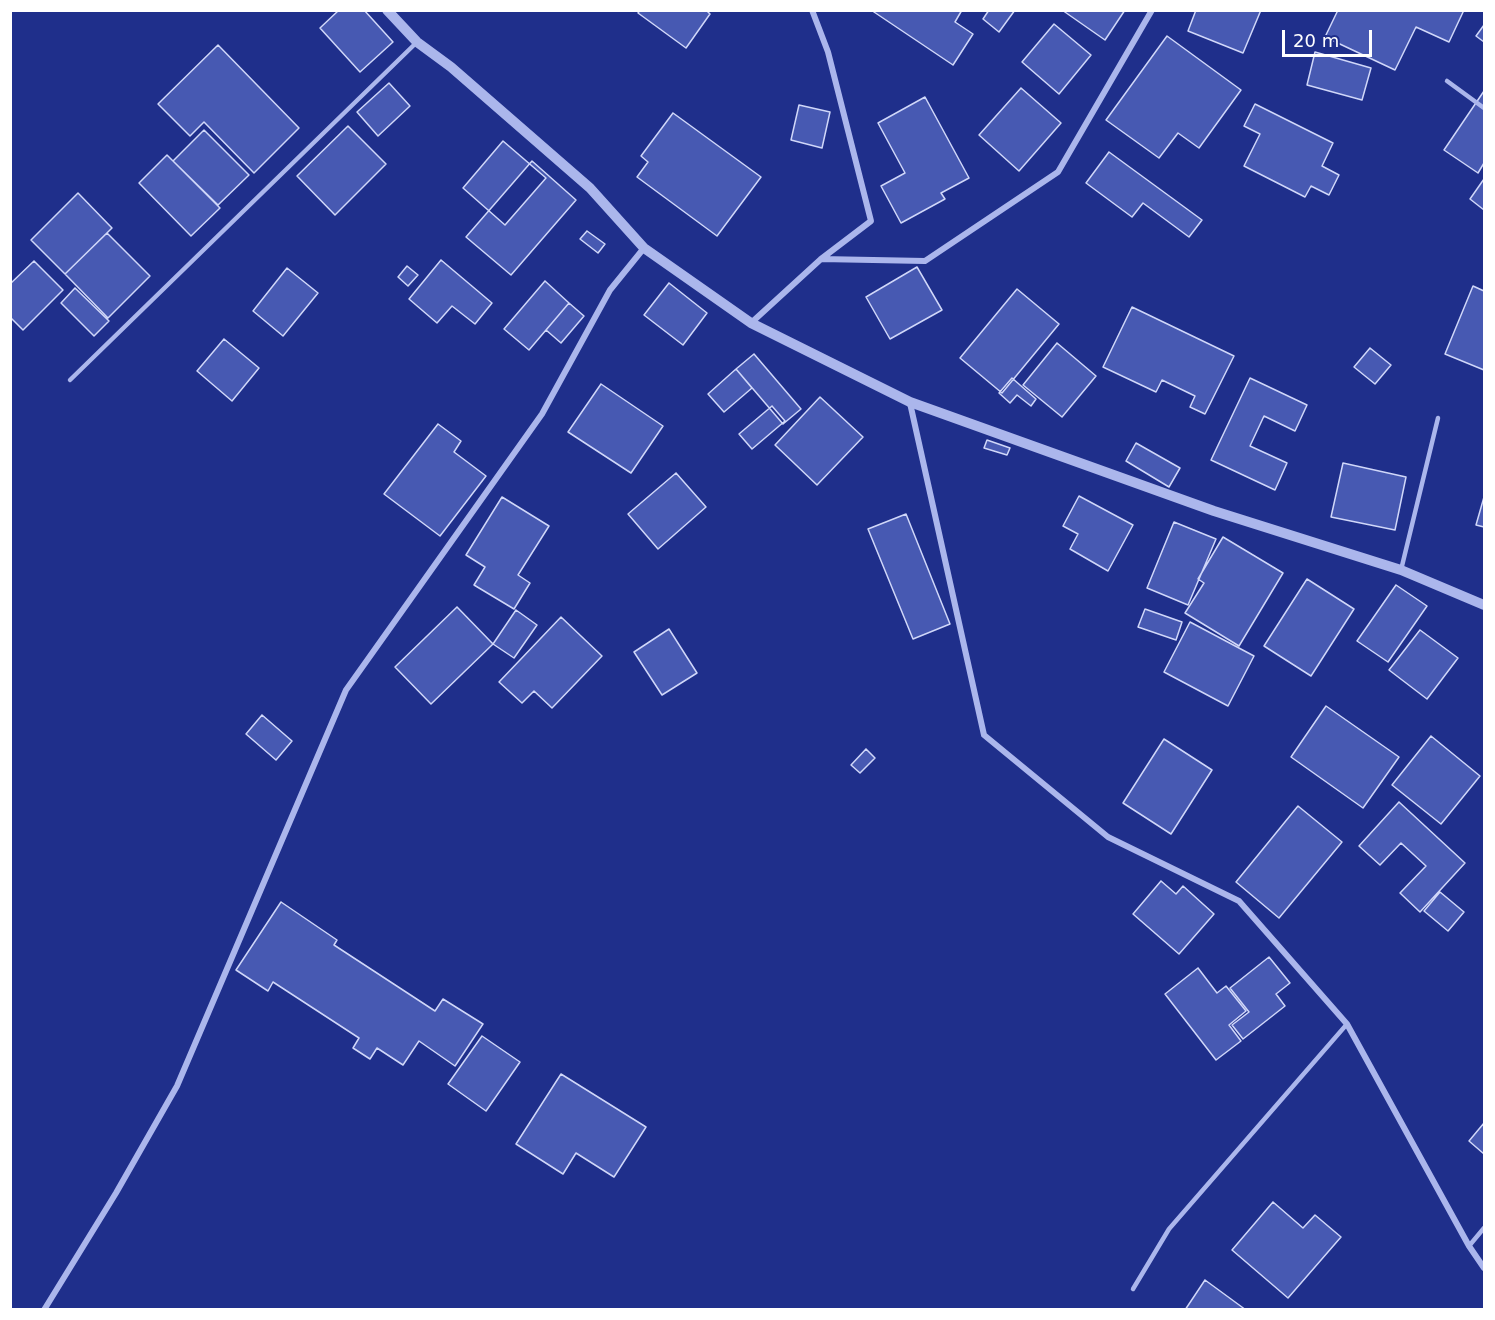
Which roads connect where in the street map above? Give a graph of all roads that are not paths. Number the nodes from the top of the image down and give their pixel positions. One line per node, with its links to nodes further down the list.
1 (387, 10): 4 (street)
2 (812, 10): 8 (street)
3 (1152, 10): 8 (street)
4 (417, 42): 7 (street); 10 (lane)
5 (1447, 81): 6 (lane)
6 (1485, 108)
7 (644, 248): 9 (street); 20 (street)
8 (821, 259): 9 (street)
9 (751, 323): 11 (street)
10 (70, 380)
11 (910, 402): 13 (street); 15 (street)
12 (1438, 418): 13 (lane)
13 (1401, 570): 14 (street)
14 (1485, 605)
15 (1347, 1024): 17 (street); 19 (lane)
16 (1485, 1228): 17 (lane)
17 (1469, 1246): 18 (street)
18 (1485, 1268)
19 (1133, 1289)
20 (44, 1310)

